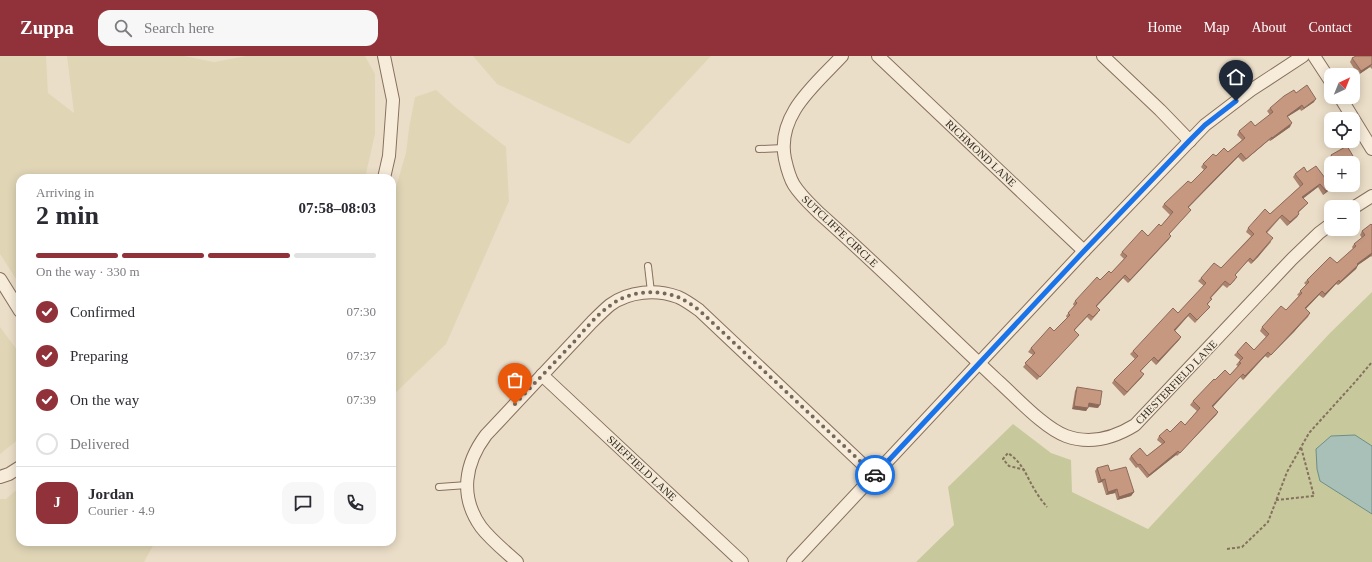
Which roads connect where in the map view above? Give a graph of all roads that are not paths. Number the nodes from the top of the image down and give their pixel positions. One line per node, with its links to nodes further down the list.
1 (384, 56): 13 (street)
2 (842, 56): 10 (street, SUTCLIFFE CIRCLE)
3 (878, 56): 17 (street, RICHMOND LANE)
4 (1103, 56): 9 (street)
5 (1303, 56): 9 (street)
6 (1314, 56): 7 (street)
7 (1324, 71)
8 (1344, 104): 12 (street)
9 (1190, 140): 17 (street)
10 (784, 148): 11 (lane); 22 (street, SUTCLIFFE CIRCLE)
11 (759, 149)
12 (1372, 150)
13 (385, 174)
14 (1372, 196): 15 (street)
15 (1360, 204)
16 (1324, 229): 22 (street, CHESTERFIELD LANE)
17 (1084, 251): 22 (street)
18 (648, 266): 20 (lane)
19 (0, 279): 21 (street)
20 (651, 292): 23 (street); 25 (street)
21 (16, 305)
22 (979, 364): 25 (street)
23 (542, 375): 27 (street); 30 (street, SHEFFIELD LANE)
24 (16, 470): 26 (street)
25 (874, 475): 31 (street)
26 (0, 477)
27 (467, 485): 28 (lane); 29 (street)
28 (439, 487)
29 (516, 562)
30 (742, 562)
31 (793, 562)

